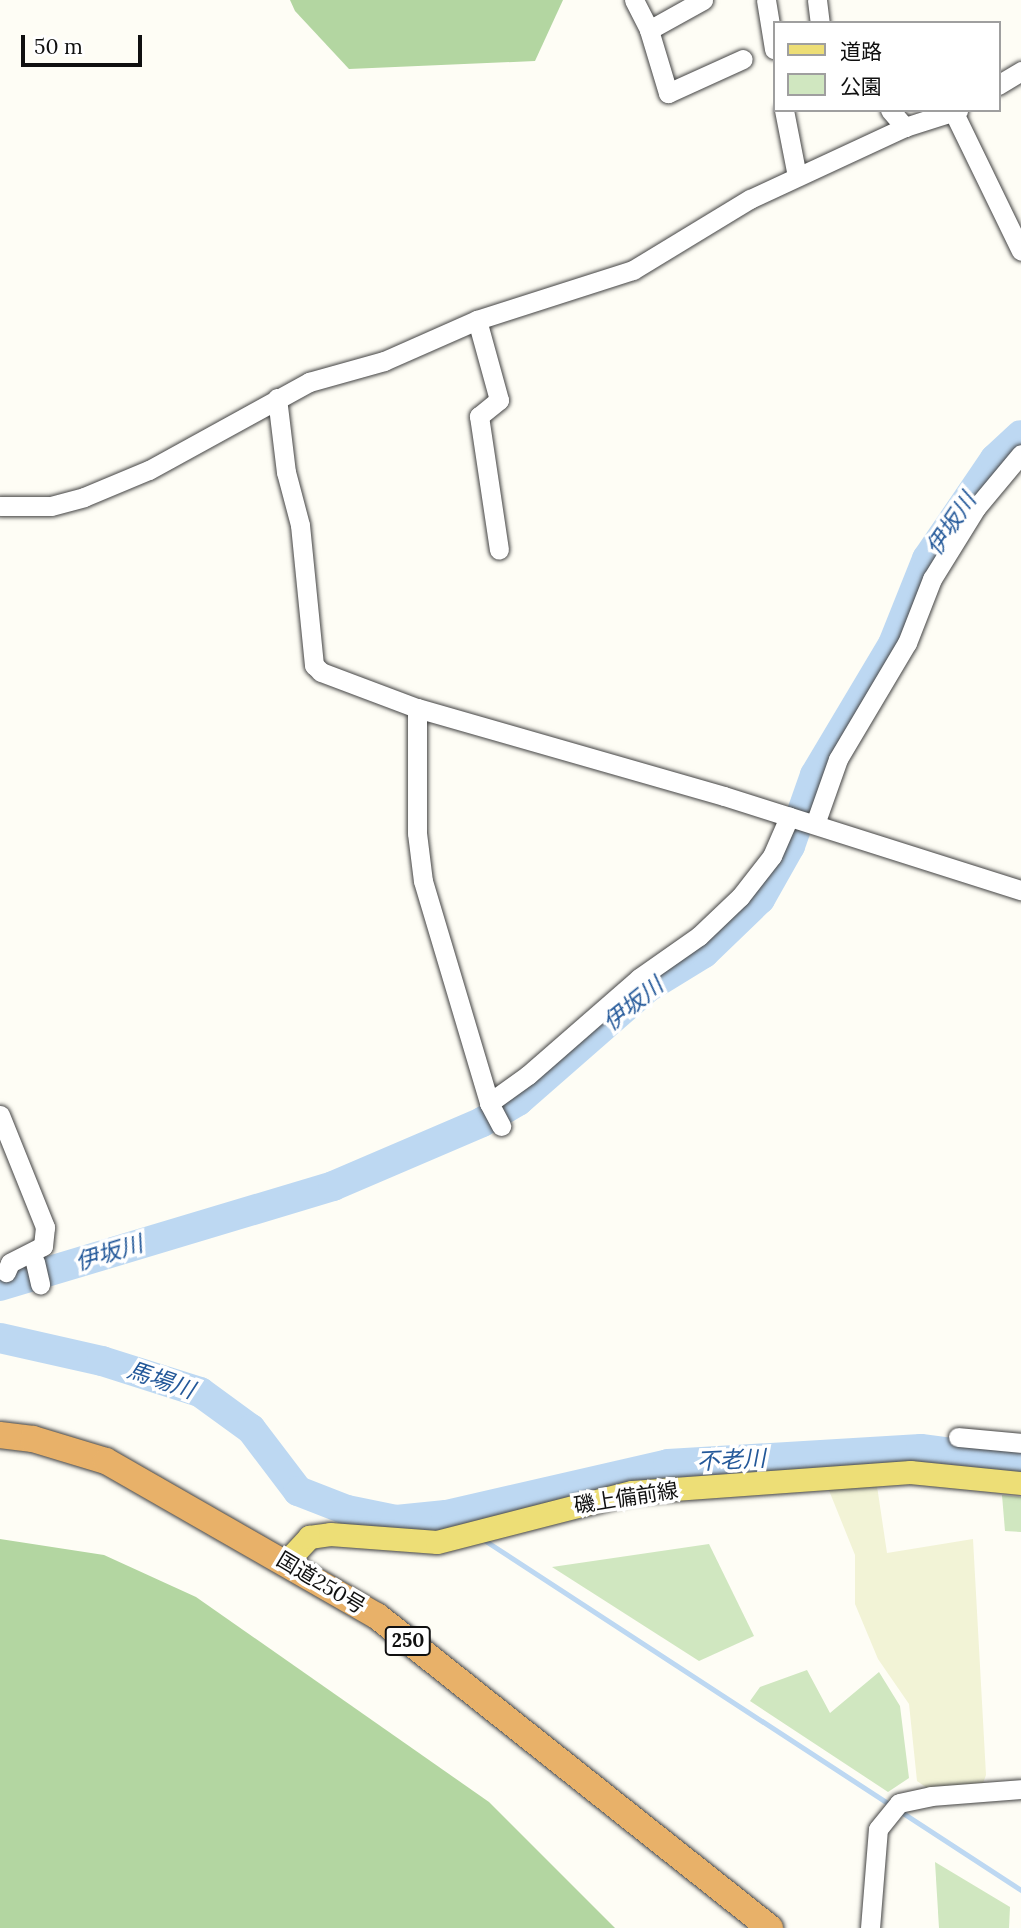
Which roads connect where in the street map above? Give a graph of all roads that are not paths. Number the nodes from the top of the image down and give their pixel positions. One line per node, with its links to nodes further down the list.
1 (634, 0): 6 (street)
2 (703, 0): 6 (street)
3 (766, 0): 7 (street)
4 (817, 0): 5 (street)
5 (820, 21)
6 (649, 30): 8 (street)
7 (772, 37)
8 (743, 59)
9 (1021, 71): 10 (street)
10 (1000, 84)
11 (784, 112): 15 (street)
12 (892, 112): 14 (street)
13 (956, 112): 14 (street); 16 (street)
14 (905, 127): 15 (street)
15 (797, 176): 17 (street)
16 (1021, 251)
17 (477, 320): 18 (street); 21 (street)
18 (277, 398): 20 (street); 22 (street)
19 (1021, 454): 23 (street)
20 (0, 506)
21 (499, 550)
22 (417, 708): 23 (street); 23 (street)
23 (802, 821): 24 (street)
24 (1021, 890)
25 (0, 1115): 26 (street)
26 (6, 1272)
27 (0, 1435): 31 (highway, 国道250号 / 250)
28 (958, 1437): 29 (street)
29 (1021, 1443)
30 (1021, 1483): 31 (main road, 磯上備前線)
31 (287, 1561): 33 (highway, 国道250号 / 250)
32 (1021, 1789): 34 (street)
33 (770, 1928)
34 (870, 1928)

